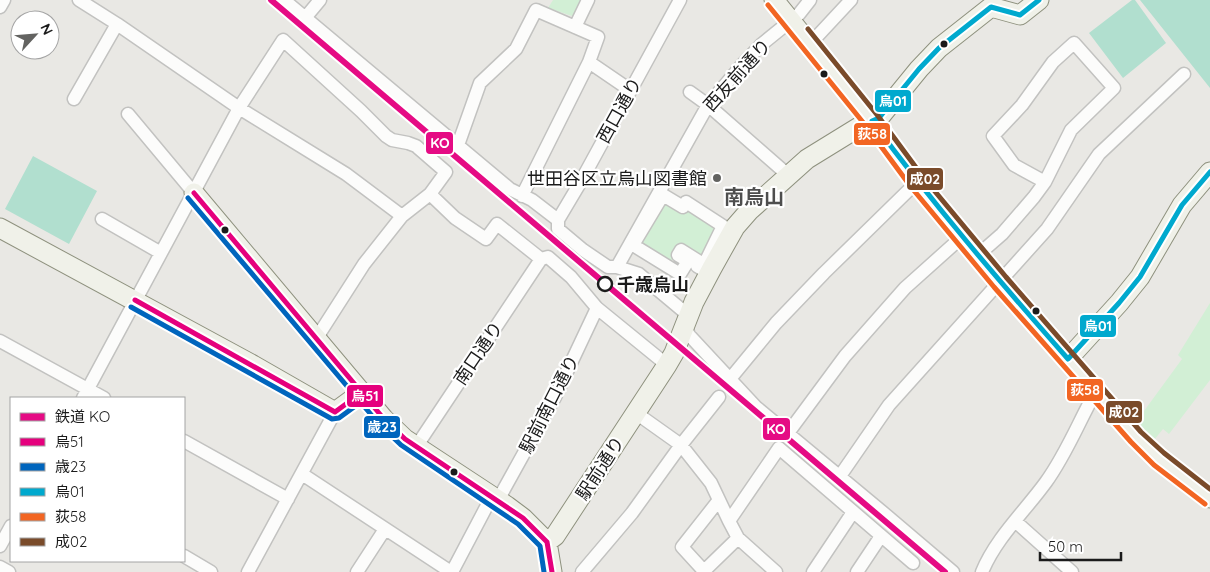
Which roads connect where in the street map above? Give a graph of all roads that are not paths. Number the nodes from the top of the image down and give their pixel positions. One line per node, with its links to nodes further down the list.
1 (4, 0): 12 (street)
2 (79, 0): 15 (street)
3 (284, 0): 13 (street)
4 (320, 0): 13 (street)
5 (588, 0): 16 (street)
6 (680, 0): 20 (street, 西口通り)
7 (774, 0): 14 (street)
8 (810, 0): 14 (street, 西友前通り)
9 (851, 0): 17 (street)
10 (1039, 0): 11 (street)
11 (987, 4): 26 (street)
12 (0, 7)
13 (305, 18): 27 (street)
14 (791, 20): 17 (street); 23 (street, 西友前通り)
15 (117, 24): 22 (street); 24 (street)
16 (575, 27): 18 (street); 27 (street)
17 (810, 44): 26 (street)
18 (589, 62): 20 (street); 35 (street)
19 (1184, 74): 45 (street)
20 (630, 90): 38 (street, 西口通り)
21 (690, 92): 23 (street)
22 (74, 99)
23 (708, 105): 29 (street); 44 (street, 西友前通り)
24 (239, 108): 32 (street); 33 (street); 36 (street)
25 (128, 114): 32 (street)
26 (872, 121): 29 (street); 30 (street)
27 (458, 145): 35 (street)
28 (1210, 172): 51 (street)
29 (788, 175): 48 (street)
30 (917, 182): 40 (street); 53 (street)
31 (1045, 182): 31 (street); 42 (street)
32 (194, 194): 41 (street); 49 (street)
33 (430, 194): 36 (street); 43 (street)
34 (663, 195): 34 (street)
35 (522, 196): 38 (street)
36 (402, 216): 49 (street)
37 (102, 219): 41 (street)
38 (558, 220): 44 (street)
39 (0, 228): 46 (street)
40 (963, 236): 42 (street); 61 (street)
41 (161, 253): 46 (street)
42 (978, 255): 45 (street)
43 (541, 259): 47 (street); 64 (street, 南口通り)
44 (617, 267): 48 (street)
45 (1000, 282): 51 (street); 66 (street)
46 (135, 300): 56 (street); 59 (street)
47 (597, 308): 52 (street); 67 (street, 駅前南口通り)
48 (687, 318): 52 (street, 駅前通り); 53 (street)
49 (316, 339): 55 (street)
50 (0, 341): 56 (street)
51 (1068, 359): 54 (street)
52 (667, 365): 60 (street, 駅前通り)
53 (730, 379): 61 (street)
54 (1096, 391): 68 (street); 73 (street)
55 (361, 393): 59 (street); 64 (street)
56 (85, 394): 57 (street)
57 (99, 397)
58 (719, 397): 63 (street)
59 (336, 412): 65 (street)
60 (636, 413): 63 (street); 78 (street, 駅前通り)
61 (788, 433): 66 (street)
62 (185, 442): 69 (street)
63 (681, 445): 70 (street); 89 (street)
64 (416, 446): 67 (street)
65 (302, 474): 69 (street); 75 (street)
66 (840, 476): 93 (street)
67 (495, 498): 78 (street); 87 (street, 駅前南口通り)
68 (1210, 498)
69 (288, 499): 85 (street)
70 (719, 500): 72 (street); 77 (street)
71 (853, 512): 72 (street); 76 (street); 91 (street)
72 (728, 521): 77 (street)
73 (1016, 522): 94 (street); 95 (street)
74 (10, 528): 79 (street)
75 (385, 529): 86 (street); 87 (street)
76 (881, 536): 81 (street); 92 (street)
77 (738, 538): 90 (street)
78 (547, 542): 88 (street)
79 (0, 546)
80 (185, 557): 84 (street)
81 (913, 563)
82 (0, 567): 83 (street)
83 (9, 572)
84 (210, 572)
85 (248, 572)
86 (357, 572)
87 (451, 572)
88 (552, 572)
89 (582, 572)
90 (776, 572)
91 (813, 572)
92 (857, 572)
93 (953, 572)
94 (982, 572)
95 (1072, 572)

